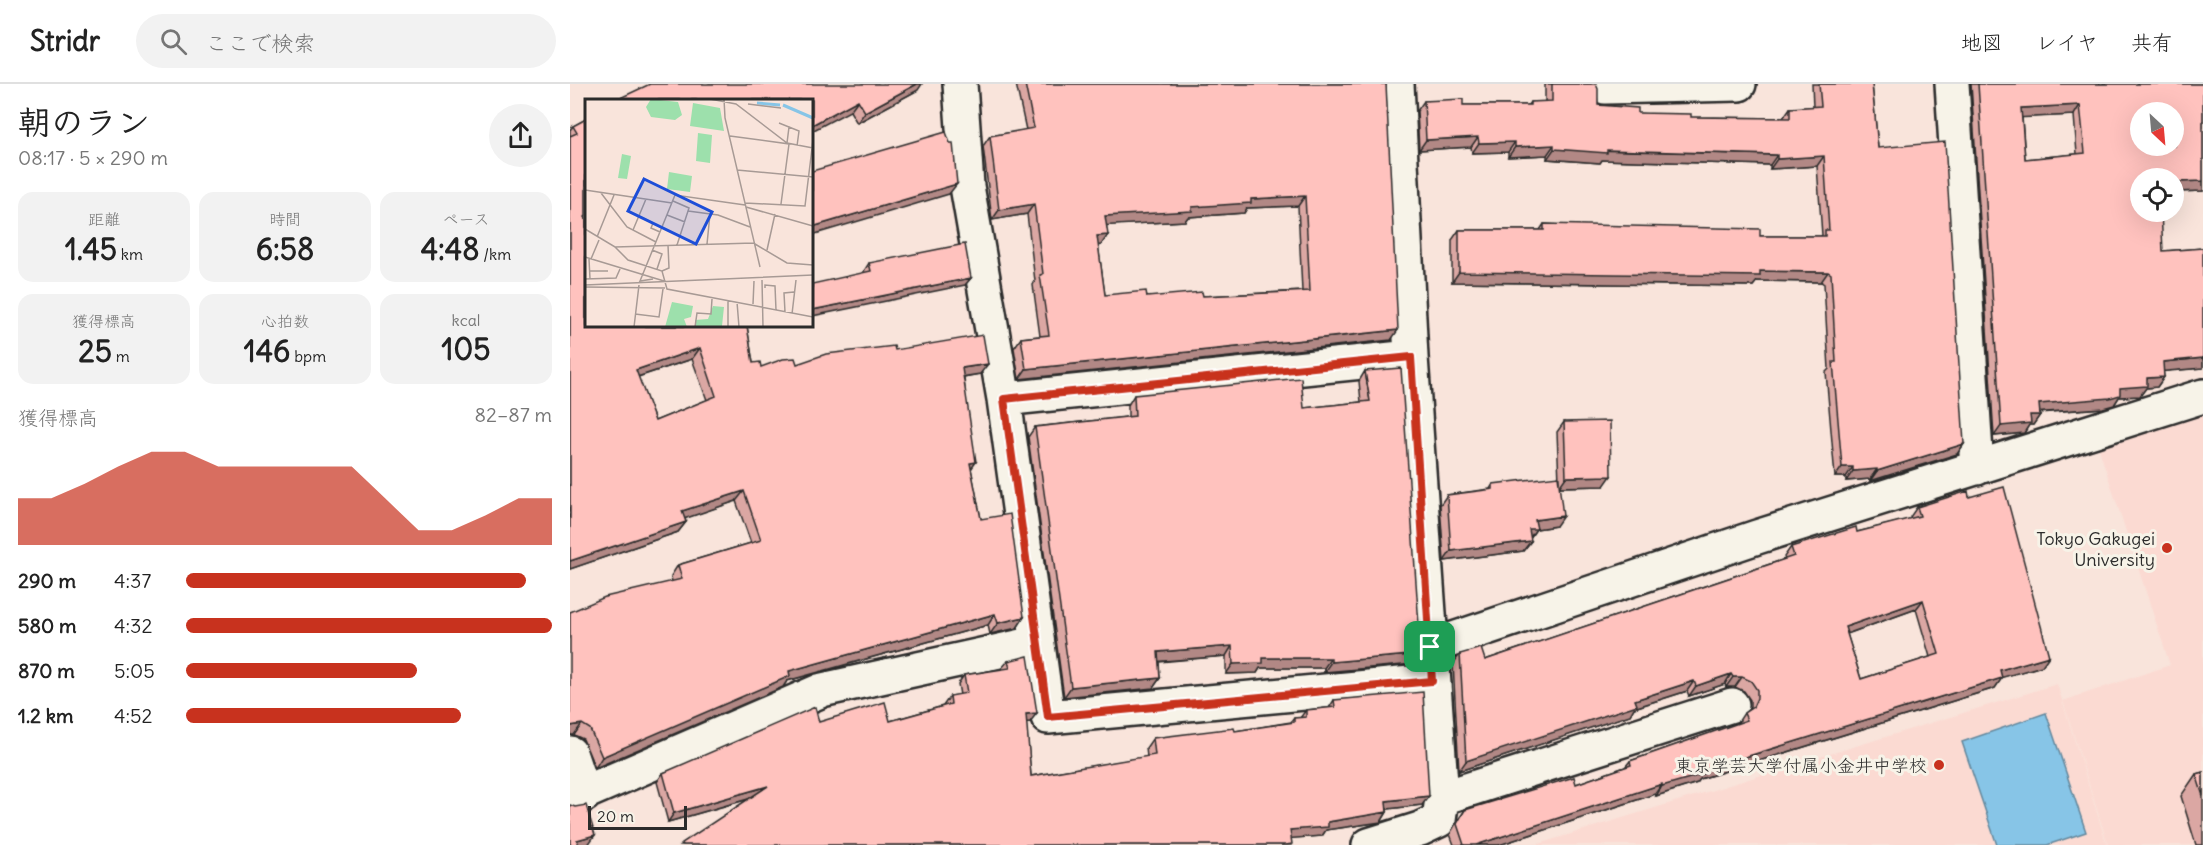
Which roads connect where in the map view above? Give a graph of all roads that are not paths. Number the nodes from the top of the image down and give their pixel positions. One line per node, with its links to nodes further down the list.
1 (960, 84): 8 (street)
2 (1397, 84): 6 (street)
3 (1605, 84): 4 (street)
4 (1739, 84)
5 (1952, 84): 9 (street)
6 (1411, 357): 8 (street); 11 (street)
7 (2203, 396): 9 (street)
8 (1004, 399): 10 (street)
9 (1977, 468): 11 (street)
10 (1036, 643): 12 (street); 15 (street)
11 (1430, 647): 12 (street)
12 (1432, 681): 16 (street)
13 (1732, 705): 16 (street)
14 (570, 753): 15 (street)
15 (577, 797)
16 (1442, 798): 17 (street)
17 (1369, 845)

